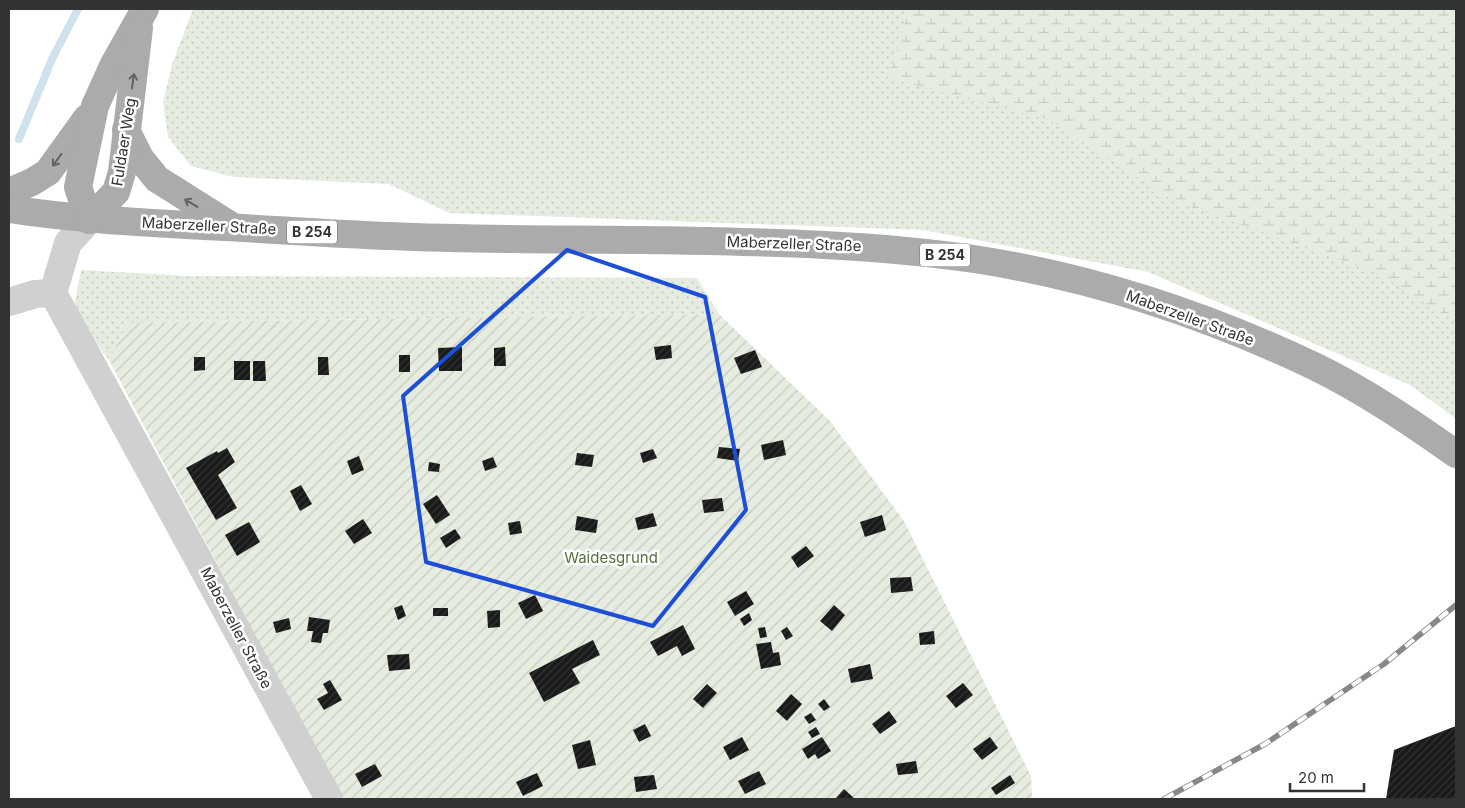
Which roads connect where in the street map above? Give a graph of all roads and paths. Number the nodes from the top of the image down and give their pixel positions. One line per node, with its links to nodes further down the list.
1 (143, 13): 2 (main road, Fuldaer Weg); 3 (main road, Fuldaer Weg, one-way to 1)
2 (95, 106): 4 (main road, one-way to 4); 6 (main road, Fuldaer Weg)
3 (126, 130): 6 (main road, Fuldaer Weg); 7 (main road, one-way to 3)
4 (9, 192)
5 (9, 209): 6 (main road, Maberzeller Straße / B 254)
6 (89, 220): 7 (main road, Maberzeller Straße / B 254); 8 (lane)
7 (233, 228): 10 (main road, Maberzeller Straße / B 254)
8 (53, 293): 9 (lane); 11 (lane, Maberzeller Straße)
9 (9, 302)
10 (1456, 454)
11 (328, 799)

